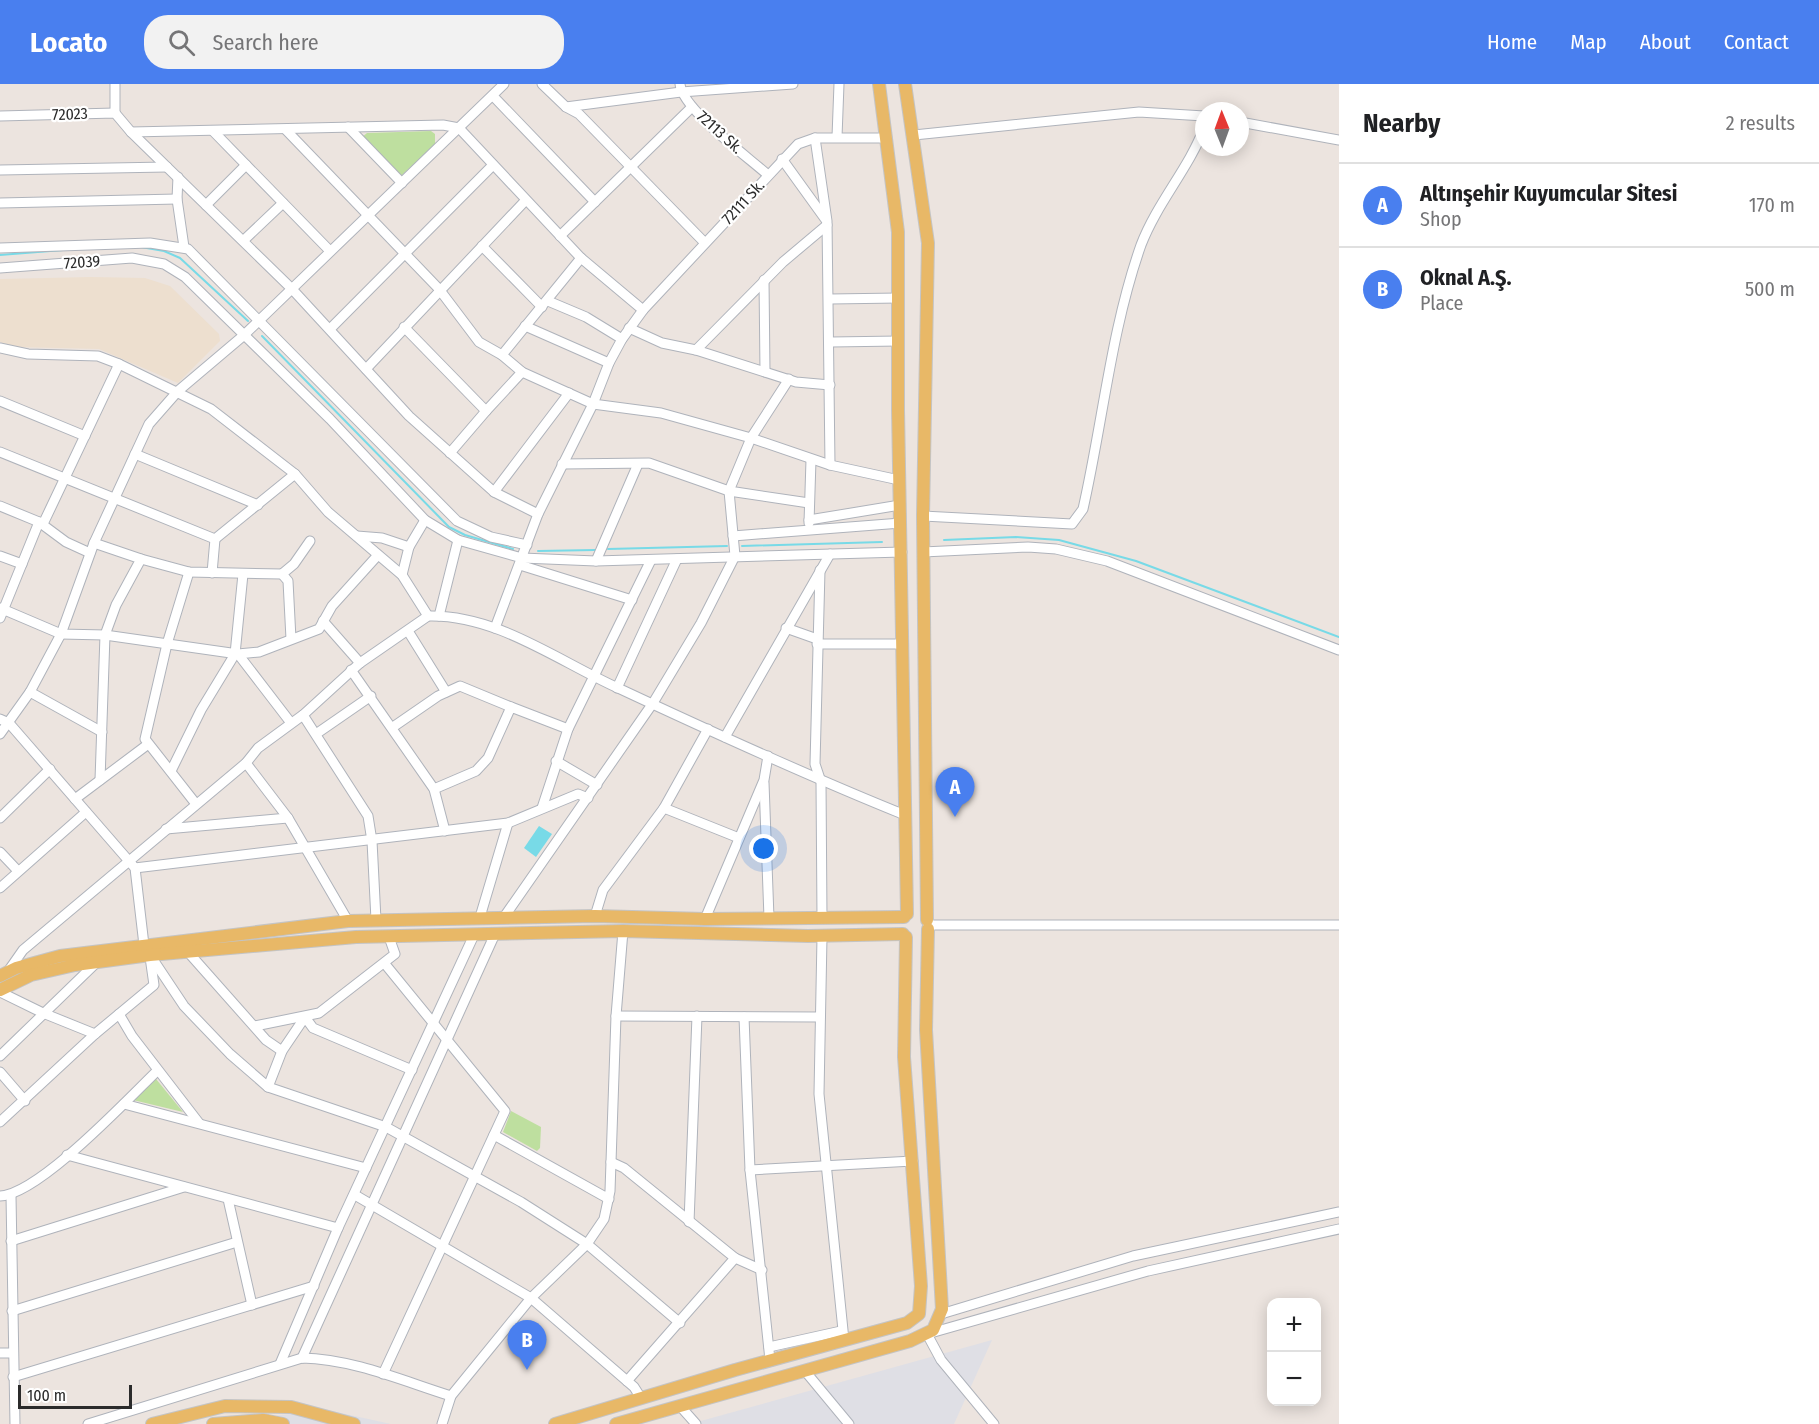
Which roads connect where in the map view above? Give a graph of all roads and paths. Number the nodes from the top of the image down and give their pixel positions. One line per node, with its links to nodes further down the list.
1 (115, 84): 13 (street)
2 (504, 84): 10 (street)
3 (542, 84): 11 (street)
4 (793, 84): 8 (street)
5 (839, 84): 23 (street)
6 (879, 84): 25 (main road)
7 (905, 84): 22 (main road)
8 (741, 86): 9 (street)
9 (681, 88): 11 (street); 12 (street, 72113 Sk.)
10 (493, 96): 18 (street); 40 (street)
11 (567, 107): 32 (street)
12 (692, 107): 32 (street); 34 (street, 72113 Sk.)
13 (116, 113): 15 (street, 72023); 21 (street)
14 (1195, 115): 22 (street)
15 (0, 116)
16 (1249, 124): 26 (street)
17 (348, 127): 18 (street); 19 (street); 36 (street)
18 (459, 128): 30 (street); 36 (street)
19 (286, 130): 20 (street); 43 (street)
20 (213, 131): 21 (street); 29 (street)
21 (131, 132): 31 (street)
22 (914, 135): 106 (main road)
23 (837, 137): 24 (street, 72111 Sk.); 25 (street, 72111 Sk.)
24 (815, 138): 28 (street, 72111 Sk.); 44 (street)
25 (887, 138): 58 (main road)
26 (1339, 140)
27 (1195, 144): 106 (street)
28 (782, 159): 34 (street, 72111 Sk.); 44 (street)
29 (246, 165): 41 (street); 42 (street)
30 (493, 165): 38 (street); 52 (street)
31 (167, 167): 33 (street); 35 (street)
32 (631, 168): 40 (street); 47 (street)
33 (0, 170)
34 (768, 175): 47 (street, 72111 Sk.)
35 (178, 177): 37 (street); 42 (street)
36 (402, 183): 43 (street)
37 (177, 199): 39 (street); 49 (street)
38 (525, 201): 45 (street); 48 (street)
39 (0, 202)
40 (595, 202): 45 (street)
41 (283, 203): 46 (street); 51 (street)
42 (206, 205): 56 (street)
43 (369, 215): 51 (street); 52 (street)
44 (827, 223): 55 (street); 59 (street)
45 (560, 236): 53 (street)
46 (244, 240)
47 (705, 243): 61 (street, 72111 Sk.)
48 (482, 246): 57 (street); 60 (street)
49 (184, 247): 50 (street); 62 (street)
50 (0, 248)
51 (330, 251): 56 (street)
52 (404, 254): 57 (street); 66 (street)
53 (581, 258): 60 (street); 61 (street)
54 (0, 268): 67 (street, 72039)
55 (764, 280): 72 (street); 78 (street)
56 (292, 289): 62 (street); 66 (street)
57 (439, 289): 64 (street); 73 (street)
58 (899, 298): 59 (street); 69 (main road)
59 (830, 299): 70 (street)
60 (545, 304): 63 (street); 68 (street)
61 (643, 310): 65 (street, 72111 Sk.)
62 (259, 321): 67 (street); 116 (street)
63 (525, 326): 73 (street); 74 (street)
64 (404, 327): 76 (street); 85 (street)
65 (629, 328): 68 (street, 72111 Sk.); 72 (street)
66 (330, 329): 76 (street)
67 (243, 336): 81 (street); 107 (street)
68 (622, 339): 74 (street, 72111 Sk.)
69 (898, 341): 70 (street); 97 (main road)
70 (831, 342): 80 (street)
71 (0, 348): 75 (street)
72 (696, 350): 78 (street)
73 (502, 355): 77 (street)
74 (609, 363): 84 (street, 72111 Sk.)
75 (119, 364): 81 (street); 86 (street)
76 (366, 369): 89 (street)
77 (522, 372): 82 (street); 85 (street)
78 (765, 372): 79 (street)
79 (789, 379): 80 (street); 87 (street)
80 (830, 385): 94 (street)
81 (178, 391): 90 (street); 95 (street)
82 (569, 393): 84 (street); 99 (street)
83 (0, 401): 86 (street)
84 (593, 404): 87 (street); 92 (street, 72111 Sk.)
85 (486, 411): 89 (street)
86 (85, 436): 96 (street)
87 (751, 438): 91 (street); 98 (street)
88 (0, 452): 96 (street)
89 (450, 453): 99 (street)
90 (135, 454): 100 (street); 102 (street)
91 (812, 460): 94 (street); 101 (street)
92 (562, 464): 93 (street); 105 (street, 72111 Sk.)
93 (638, 464): 98 (street); 129 (street)
94 (831, 465): 97 (street)
95 (295, 474): 102 (street); 111 (street)
96 (67, 477): 100 (street); 108 (street)
97 (899, 480): 103 (main road)
98 (729, 491): 101 (street); 112 (street)
99 (494, 492): 105 (street)
100 (114, 497): 113 (street); 118 (street)
101 (809, 503): 110 (street)
102 (258, 505): 113 (street)
103 (900, 505): 109 (main road); 110 (street)
104 (0, 506): 108 (street)
105 (538, 514): 116 (street, 72111 Sk.)
106 (923, 516): 120 (main road)
107 (425, 520): 114 (street); 117 (street)
108 (41, 523): 118 (street); 130 (street)
109 (901, 523): 110 (street); 119 (main road)
110 (809, 525): 112 (street)
111 (357, 536): 117 (street); 122 (street)
112 (733, 536): 124 (street)
113 (215, 539): 133 (street)
114 (458, 540): 128 (street); 140 (street)
115 (310, 541): 135 (street)
116 (527, 545): 128 (street, 72111 Sk.)
117 (409, 547): 136 (street)
118 (92, 548): 125 (street); 145 (street)
119 (902, 552): 121 (street); 150 (main road)
120 (923, 552): 151 (street); 213 (main road)
121 (830, 554): 124 (street); 131 (street)
122 (378, 555): 136 (street); 141 (street)
123 (0, 556): 130 (street)
124 (735, 556): 126 (street); 160 (street)
125 (141, 559): 132 (street); 146 (street)
126 (677, 559): 127 (street); 156 (street)
127 (651, 560): 129 (street); 137 (street)
128 (521, 561): 129 (street); 137 (street); 142 (street, 72111 Sk.)
129 (596, 561)
130 (22, 564): 138 (street)
131 (820, 570): 143 (street); 148 (street)
132 (189, 572): 133 (street); 149 (street)
133 (212, 573): 134 (street)
134 (243, 574): 135 (street); 152 (street)
135 (282, 574): 147 (street)
136 (402, 575): 139 (street)
137 (632, 600): 155 (street)
138 (1, 612): 145 (street)
139 (428, 616): 140 (street); 144 (street)
140 (439, 616): 142 (street)
141 (323, 621): 147 (street); 153 (street)
142 (495, 628): 155 (street)
143 (786, 628): 148 (street); 171 (street)
144 (408, 631): 153 (street); 158 (street)
145 (61, 634): 146 (street); 157 (street)
146 (105, 635): 149 (street); 168 (street)
147 (291, 639): 152 (street)
148 (817, 641): 150 (street); 180 (street)
149 (167, 644): 152 (street); 172 (street)
150 (902, 644): 189 (main road)
151 (1339, 650)
152 (236, 654): 164 (street); 177 (street)
153 (360, 663): 154 (street)
154 (351, 670): 159 (street); 162 (street)
155 (594, 676): 156 (street); 166 (street)
156 (617, 688): 160 (street)
157 (30, 692): 163 (street); 168 (street)
158 (446, 692): 161 (street); 165 (street)
159 (370, 696): 165 (street); 170 (street)
160 (653, 704): 167 (street); 181 (street)
161 (511, 707): 166 (street); 182 (street)
162 (303, 715): 164 (street); 170 (street)
163 (5, 721): 169 (street); 176 (street)
164 (291, 723): 175 (street)
165 (393, 727): 182 (street)
166 (568, 729): 174 (street)
167 (708, 729): 171 (street); 187 (street)
168 (102, 732): 178 (street)
169 (0, 734)
170 (316, 734): 196 (street)
171 (725, 736): 173 (street)
172 (147, 745): 177 (street); 178 (street)
173 (768, 756): 179 (street); 180 (street)
174 (556, 761): 181 (street); 186 (street)
175 (246, 763): 185 (street); 191 (street)
176 (50, 769): 183 (street); 190 (street)
177 (171, 771): 185 (street)
178 (100, 780): 183 (street)
179 (764, 780): 195 (street); 208 (street)
180 (821, 782): 189 (street); 209 (street)
181 (597, 785): 184 (street)
182 (434, 789): 194 (street)
183 (75, 798): 188 (street)
184 (588, 798): 186 (street); 206 (street)
185 (196, 804): 193 (street)
186 (542, 808): 192 (street)
187 (664, 808): 195 (street); 203 (street)
188 (86, 812): 199 (street); 200 (street)
189 (905, 815): 202 (main road)
190 (0, 818)
191 (288, 818): 193 (street); 197 (street)
192 (508, 823): 194 (street); 205 (street)
193 (166, 829): 199 (street)
194 (445, 831): 196 (street)
195 (739, 838): 210 (street)
196 (372, 841): 197 (street); 211 (street)
197 (305, 848): 199 (street); 212 (street)
198 (0, 852): 200 (street)
199 (131, 865): 222 (street); 227 (street)
200 (18, 871): 201 (street)
201 (0, 888)
202 (907, 897): 204 (main road); 207 (main road)
203 (595, 916): 206 (main road); 210 (main road)
204 (906, 916): 207 (main road); 213 (main road); 219 (main road)
205 (480, 917): 206 (main road); 211 (main road)
206 (504, 917)
207 (890, 917): 209 (main road)
208 (769, 918): 209 (main road); 210 (main road)
209 (822, 918)
210 (705, 919)
211 (376, 920): 212 (main road)
212 (348, 921): 222 (main road)
213 (928, 925): 214 (street); 219 (main road); 281 (main road)
214 (1339, 926)
215 (623, 931): 216 (main road); 221 (main road); 231 (street)
216 (495, 934): 217 (main road); 239 (street)
217 (474, 935): 220 (main road); 236 (street)
218 (889, 935): 219 (main road); 221 (main road); 223 (main road)
219 (905, 936): 223 (main road)
220 (389, 937): 224 (main road); 226 (street)
221 (822, 937): 235 (street)
222 (147, 950): 224 (main road); 225 (main road); 227 (main road); 230 (street); 245 (street)
223 (906, 951): 254 (main road)
224 (188, 952): 237 (street)
225 (97, 962): 228 (main road); 229 (street)
226 (386, 964): 233 (street); 236 (street)
227 (4, 974)
228 (0, 991): 229 (street)
229 (43, 1013): 238 (street); 241 (street)
230 (119, 1014): 238 (street); 243 (street)
231 (616, 1016): 232 (street); 255 (street)
232 (696, 1016): 234 (street); 268 (street)
233 (305, 1017): 237 (street); 240 (street); 242 (street)
234 (744, 1017): 235 (street); 258 (street)
235 (820, 1017): 256 (street)
236 (434, 1023): 239 (street); 242 (street)
237 (255, 1026): 240 (street)
238 (94, 1034): 246 (street)
239 (447, 1039): 251 (street); 252 (street)
240 (282, 1051): 245 (street)
241 (0, 1056)
242 (412, 1070): 250 (street)
243 (157, 1071): 247 (street); 249 (street)
244 (0, 1072): 246 (street)
245 (268, 1087): 250 (street)
246 (25, 1101): 248 (street)
247 (124, 1104): 249 (street); 253 (street)
248 (0, 1122)
249 (199, 1123): 257 (street)
250 (386, 1127): 252 (street); 257 (street)
251 (494, 1135): 259 (street); 265 (street)
252 (403, 1137): 259 (street); 266 (street)
253 (67, 1155): 260 (street); 263 (street)
254 (913, 1161): 256 (street); 284 (main road)
255 (611, 1162): 265 (street); 268 (street)
256 (827, 1167): 258 (street); 284 (street)
257 (366, 1168): 261 (street)
258 (750, 1170): 276 (street)
259 (474, 1177): 273 (street); 274 (street)
260 (184, 1187): 264 (street); 271 (street)
261 (355, 1195): 266 (street); 269 (street)
262 (0, 1196): 263 (street)
263 (11, 1196): 271 (street)
264 (228, 1199): 269 (street); 272 (street)
265 (609, 1199): 273 (street)
266 (372, 1205): 274 (street); 288 (street)
267 (1339, 1212): 281 (street)
268 (689, 1222): 275 (street)
269 (339, 1228): 277 (street)
270 (1339, 1229): 283 (street)
271 (11, 1241): 280 (street)
272 (237, 1242): 279 (street); 280 (street)
273 (587, 1244): 278 (street); 282 (street)
274 (442, 1245): 278 (street); 292 (street)
275 (735, 1258): 276 (street); 282 (street)
276 (762, 1270): 285 (street)
277 (314, 1286): 279 (street); 290 (street)
278 (531, 1298): 294 (street); 295 (street)
279 (252, 1305): 293 (street)
280 (12, 1311): 287 (street)
281 (941, 1314): 283 (main road)
282 (680, 1323): 294 (street)
283 (927, 1335): 291 (main road); 309 (street)
284 (842, 1336): 285 (street); 289 (main road)
285 (770, 1347): 289 (street)
286 (0, 1353): 287 (street)
287 (13, 1353): 293 (street)
288 (302, 1358): 290 (street); 292 (street)
289 (770, 1360): 296 (main road)
290 (280, 1364): 299 (street)
291 (805, 1371): 297 (main road); 308 (street)
292 (383, 1374): 295 (street)
293 (13, 1377): 298 (street)
294 (627, 1381): 296 (street)
295 (451, 1396): 304 (street)
296 (641, 1398): 305 (main road)
297 (680, 1406): 306 (main road); 307 (street)
298 (15, 1424)
299 (88, 1424)
300 (152, 1424): 303 (main road)
301 (213, 1424): 302 (main road)
302 (283, 1424)
303 (354, 1424)
304 (442, 1424)
305 (555, 1424)
306 (616, 1424)
307 (696, 1424)
308 (849, 1424)
309 (994, 1424)

